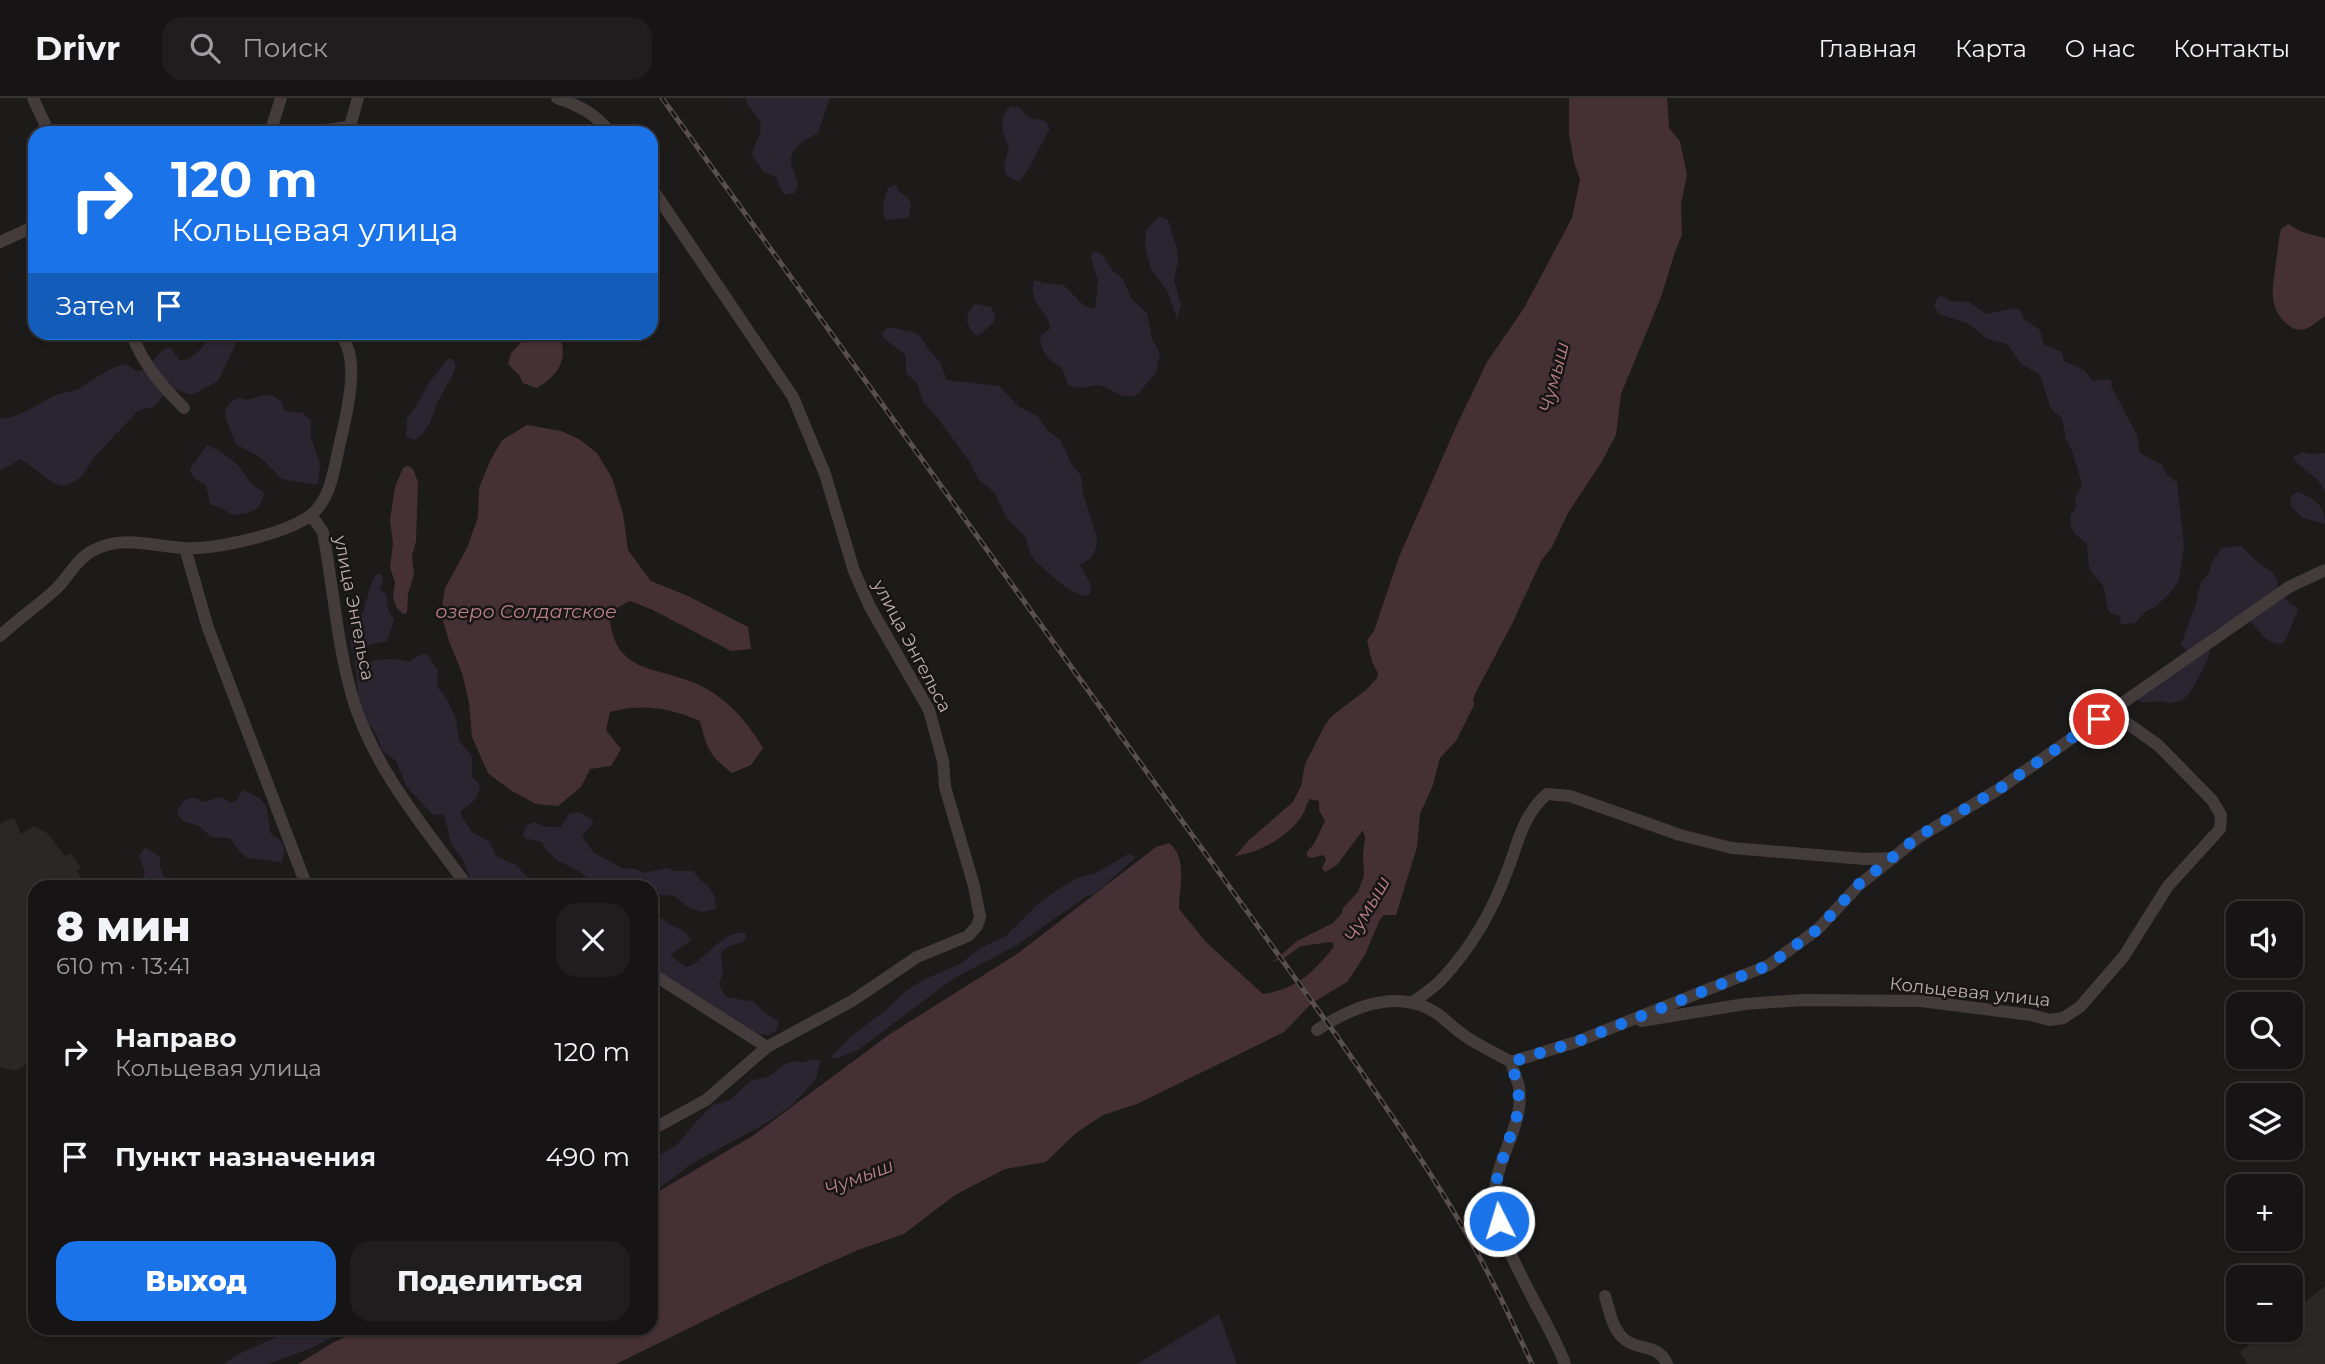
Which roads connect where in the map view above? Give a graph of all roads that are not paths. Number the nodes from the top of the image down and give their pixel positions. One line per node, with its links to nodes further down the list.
1 (33, 98): 5 (street)
2 (281, 98): 6 (street)
3 (358, 98): 7 (street)
4 (558, 98): 8 (street)
5 (46, 126)
6 (272, 126)
7 (350, 126)
8 (605, 126)
9 (658, 197): 27 (street, улица Энгельса)
10 (28, 229): 11 (street)
11 (0, 242)
12 (134, 340): 14 (street)
13 (344, 340): 15 (street)
14 (184, 408)
15 (311, 515): 16 (street); 22 (street, улица Энгельса)
16 (185, 548): 18 (street); 21 (street)
17 (2325, 570): 19 (street)
18 (0, 636)
19 (2110, 711): 20 (street, Кольцевая улица); 25 (street, Кольцевая улица)
20 (1894, 858): 24 (street); 25 (street, Кольцевая улица)
21 (304, 880)
22 (463, 880)
23 (658, 977): 27 (street)
24 (1413, 1002): 26 (street); 28 (street)
25 (1619, 1025): 28 (street, Кольцевая улица)
26 (1317, 1030)
27 (767, 1047): 29 (street, улица Энгельса)
28 (1511, 1062): 31 (street)
29 (658, 1126)
30 (1605, 1296): 32 (street)
31 (1565, 1364)
32 (1667, 1364)

